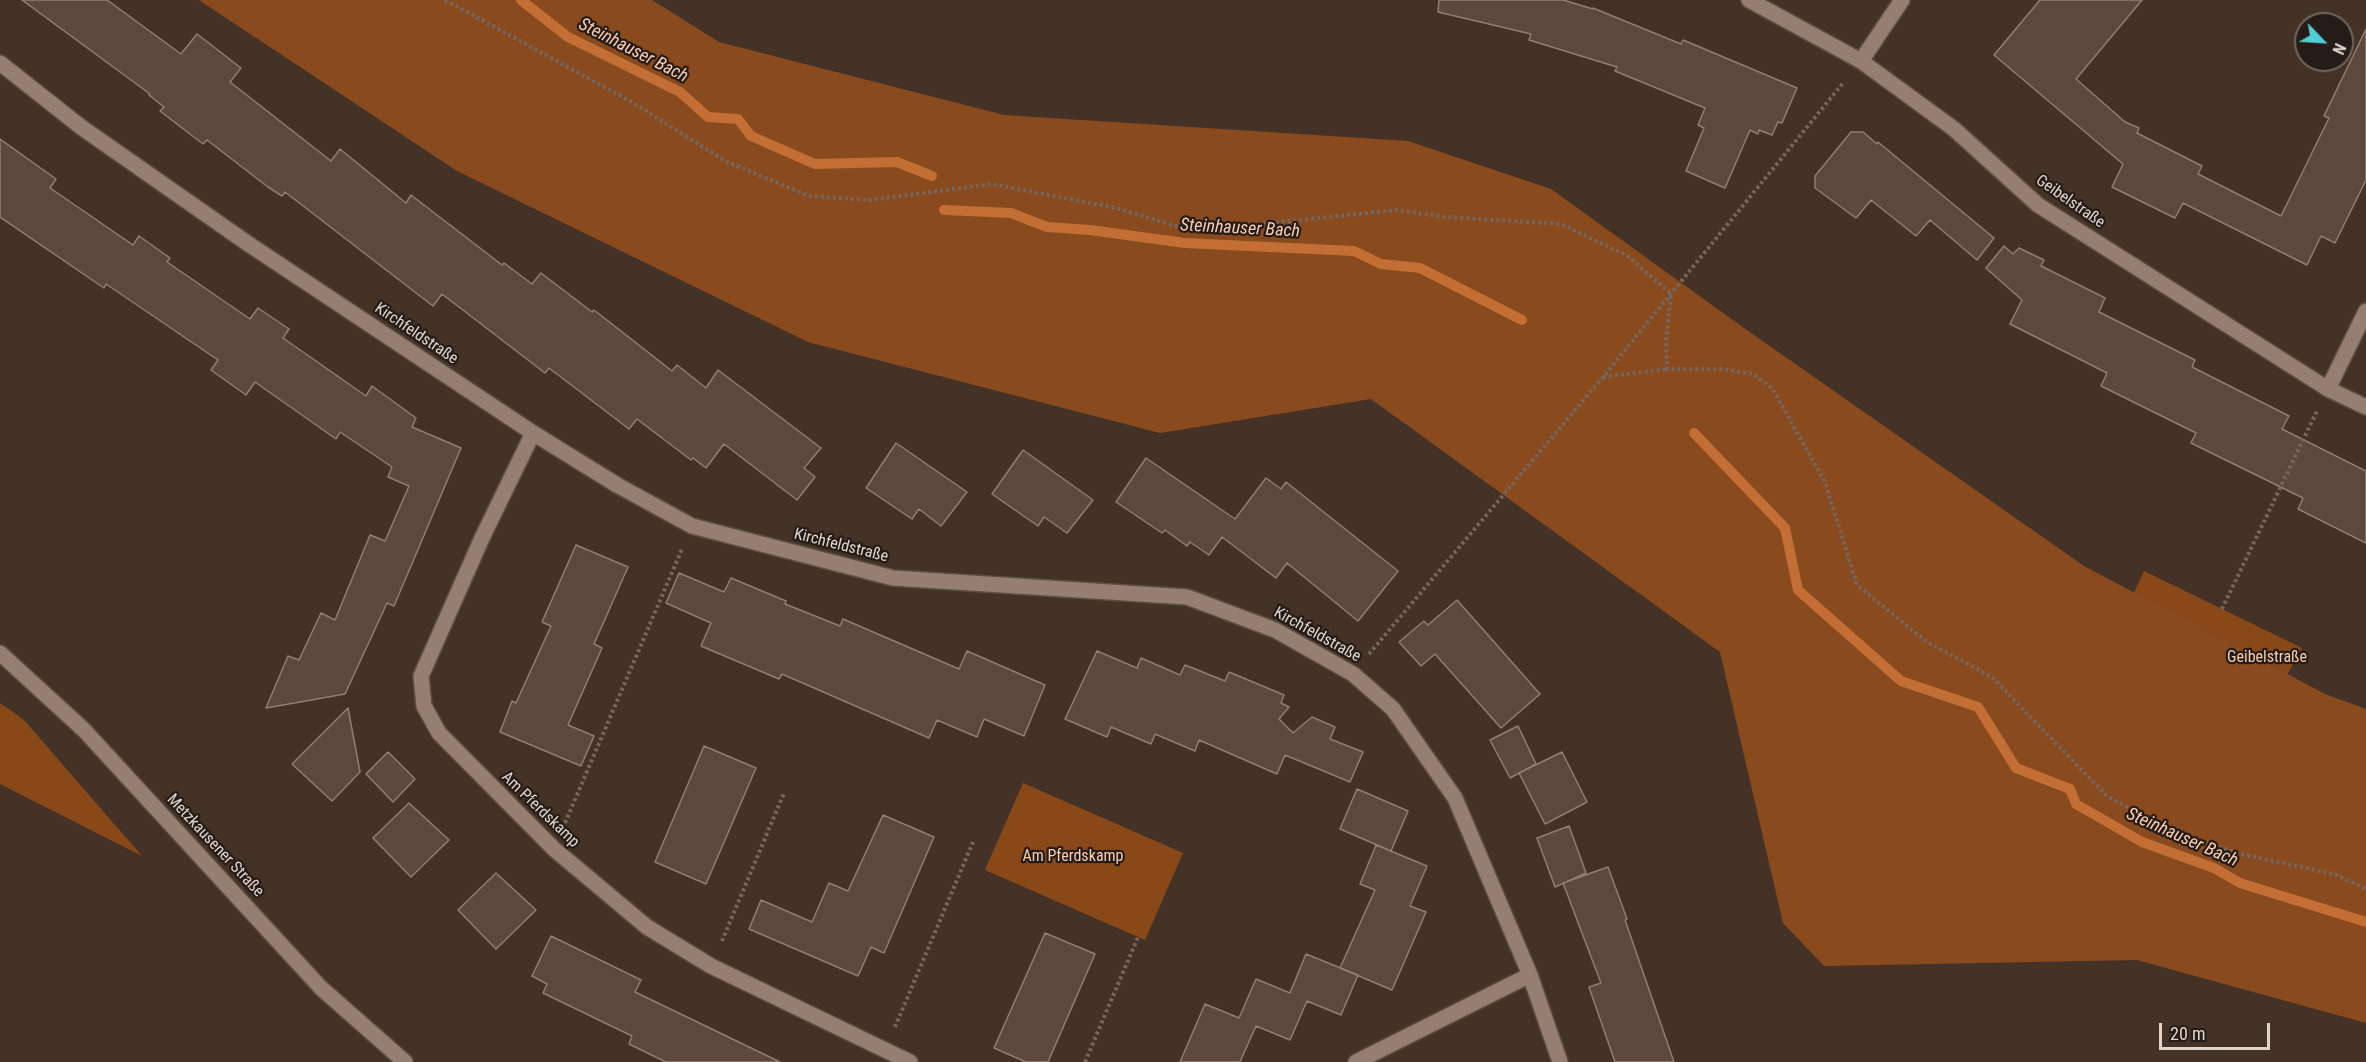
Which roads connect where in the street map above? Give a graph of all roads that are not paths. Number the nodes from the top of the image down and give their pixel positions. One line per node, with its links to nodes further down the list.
1 (1749, 0): 3 (street, Geibelstraße)
2 (1902, 0): 3 (street)
3 (1861, 61): 6 (street, Geibelstraße)
4 (0, 63): 8 (street, Kirchfeldstraße)
5 (2366, 311): 6 (street)
6 (2328, 389): 7 (street, Geibelstraße)
7 (2366, 407)
8 (533, 433): 10 (street, Kirchfeldstraße); 12 (street, Am Pferdskamp)
9 (0, 653): 11 (street, Metzkausener Straße)
10 (1530, 975): 13 (street); 14 (street, Kirchfeldstraße)
11 (405, 1062)
12 (910, 1062)
13 (1356, 1062)
14 (1560, 1062)

